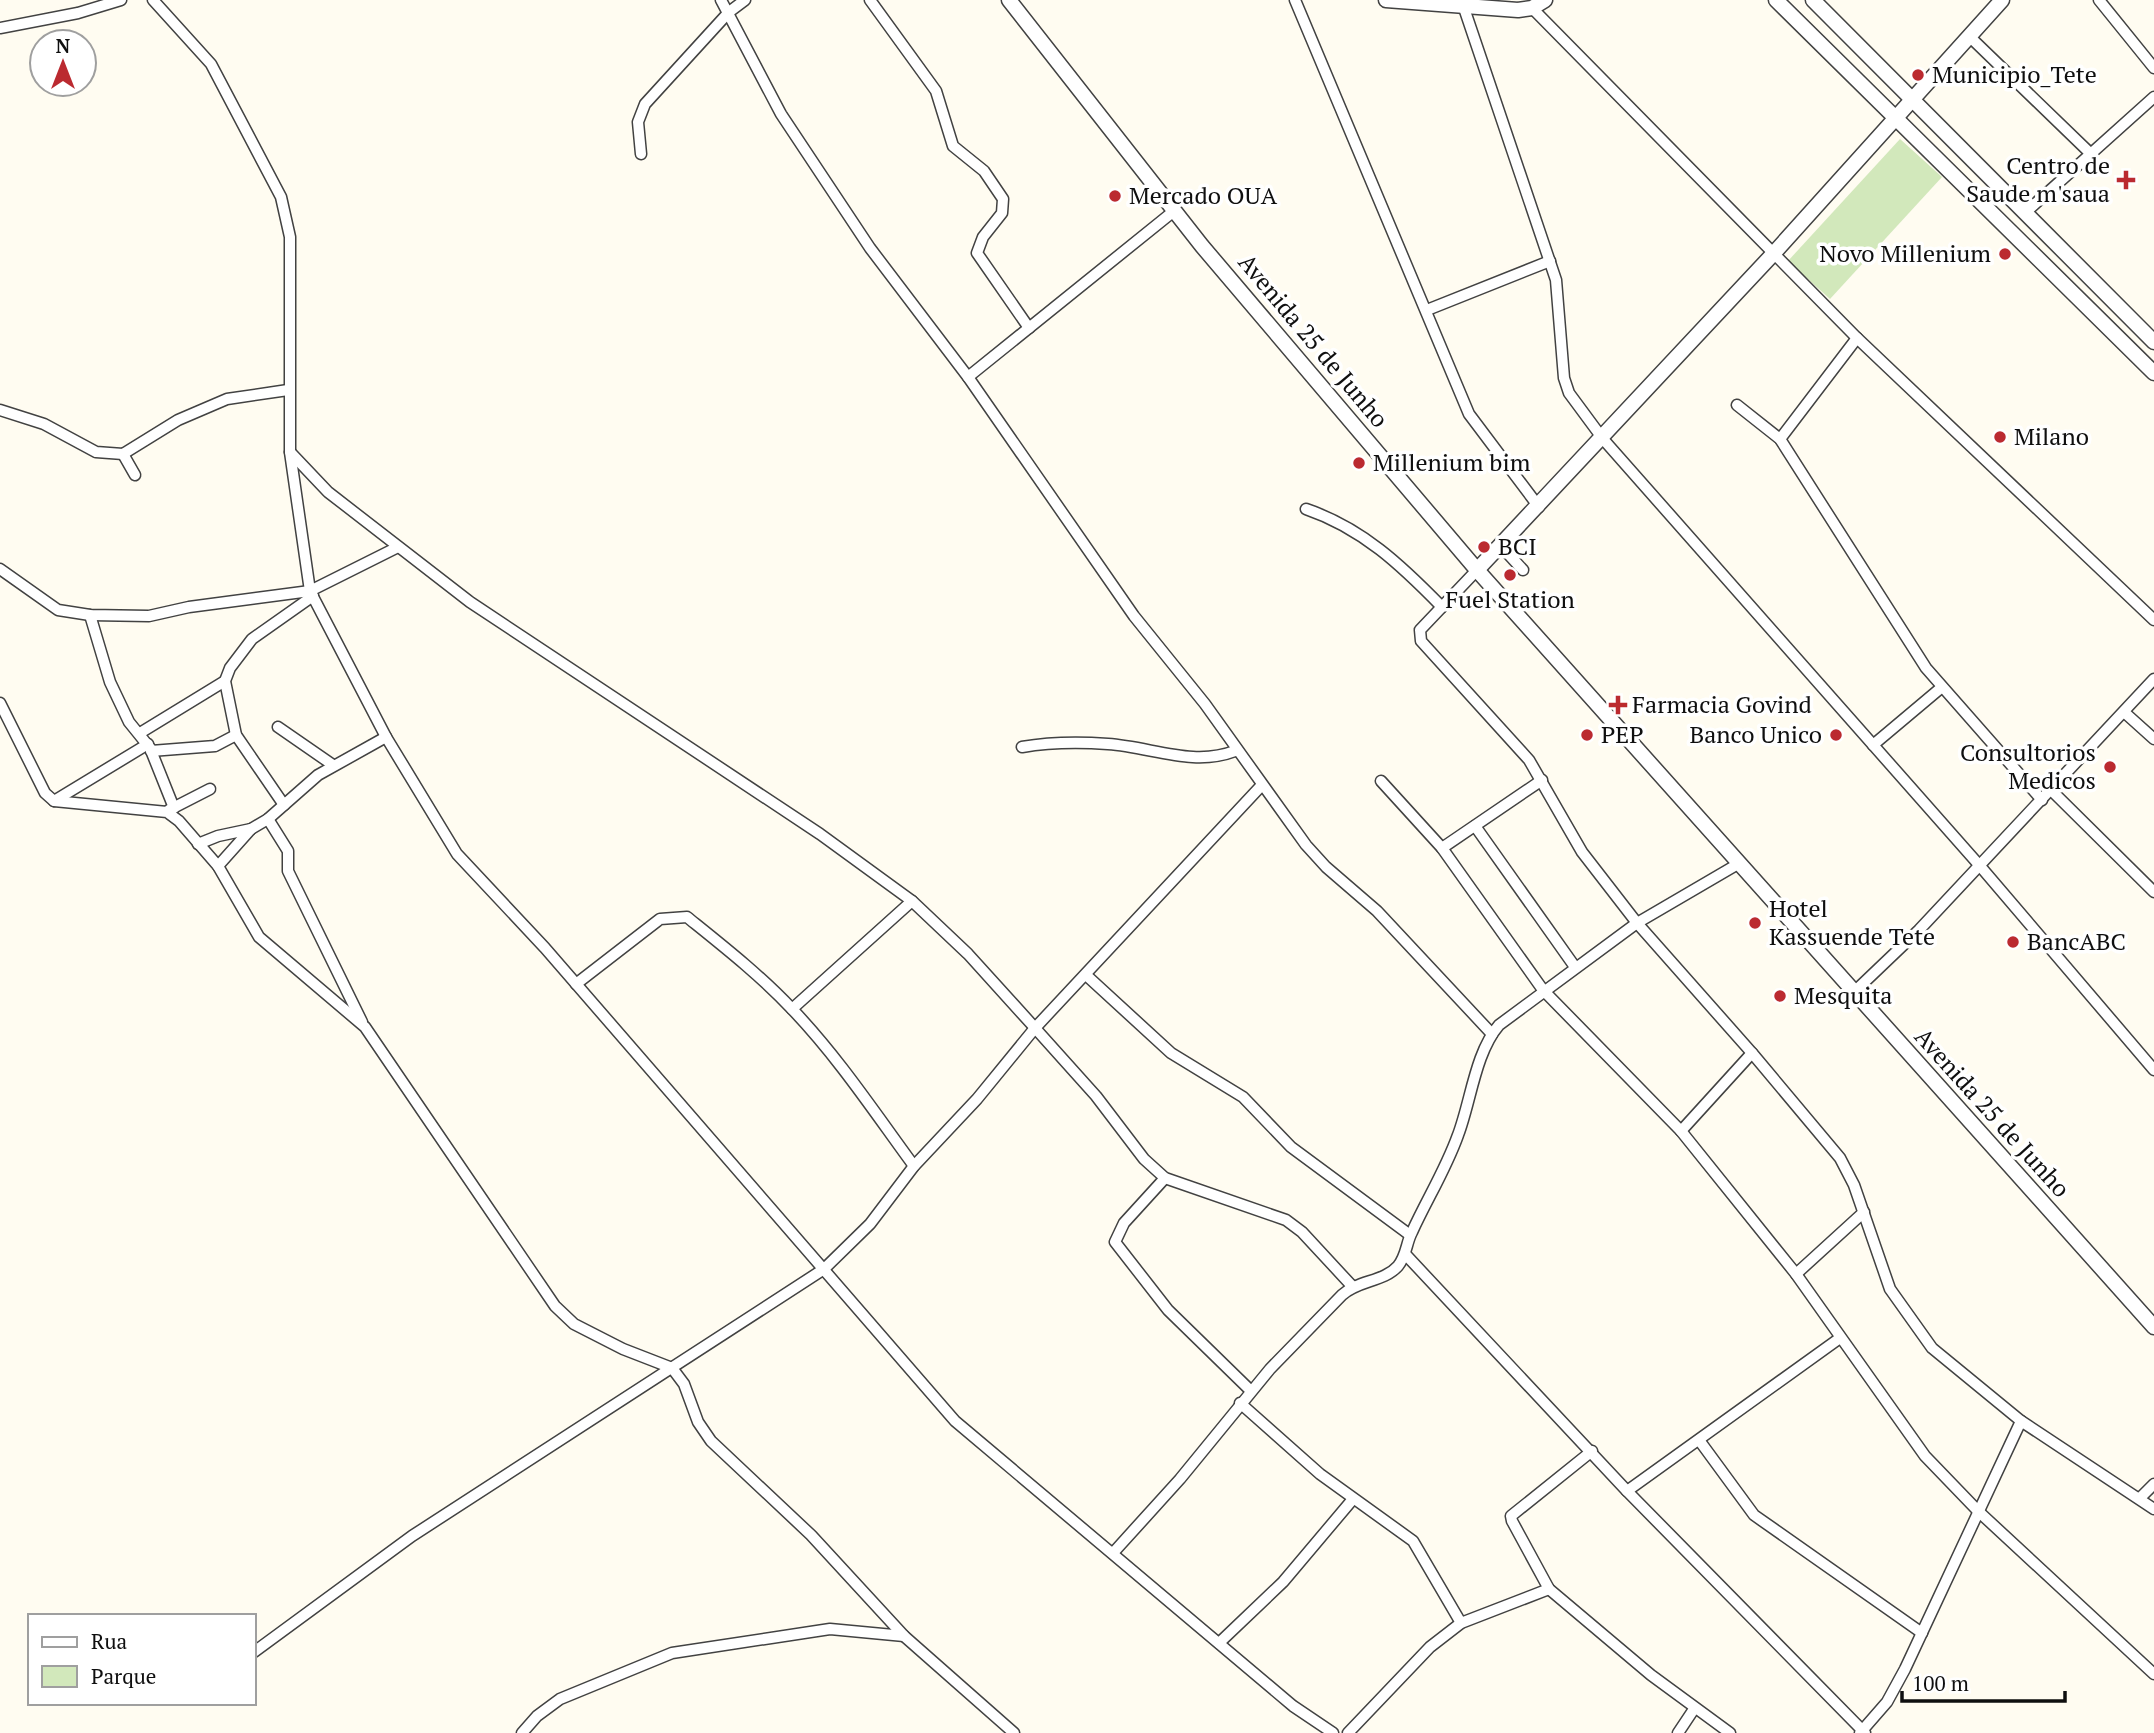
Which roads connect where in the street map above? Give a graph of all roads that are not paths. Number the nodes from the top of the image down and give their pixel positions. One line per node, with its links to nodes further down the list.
1 (121, 0): 18 (street)
2 (153, 0): 36 (street)
3 (721, 0): 17 (street)
4 (745, 0): 17 (street)
5 (870, 0): 31 (street)
6 (1009, 0): 26 (street, Avenida 25 de Junho)
7 (1295, 0): 30 (street)
8 (1387, 0): 15 (street)
9 (1545, 0): 16 (street)
10 (1776, 0): 23 (street)
11 (1813, 0): 22 (street)
12 (2002, 0): 19 (street)
13 (2099, 0): 20 (street)
14 (1505, 5): 15 (street); 16 (street)
15 (1464, 8): 29 (street)
16 (1532, 8): 28 (street)
17 (729, 12): 25 (street); 35 (street)
18 (0, 28)
19 (1969, 36): 22 (street); 24 (street)
20 (2154, 68)
21 (2154, 97): 24 (street)
22 (1911, 99): 23 (street); 27 (street)
23 (1896, 116): 28 (street); 34 (street)
24 (2090, 153): 27 (street)
25 (640, 154)
26 (1174, 211): 31 (street); 49 (street, Avenida 25 de Junho)
27 (2026, 212): 33 (street)
28 (1774, 253): 32 (street); 39 (street)
29 (1550, 261): 30 (street); 39 (street)
30 (1427, 310): 44 (street)
31 (1029, 328): 35 (street)
32 (1857, 338): 40 (street); 54 (street)
33 (2154, 342)
34 (2154, 373)
35 (968, 377): 68 (street)
36 (288, 390): 41 (street); 42 (street)
37 (1737, 405): 40 (street)
38 (0, 410): 42 (street)
39 (1603, 439): 44 (street); 65 (street)
40 (1780, 439): 57 (street)
41 (290, 453): 47 (street); 51 (street)
42 (124, 454): 43 (street)
43 (135, 475)
44 (1539, 507): 46 (street)
45 (1306, 509): 52 (street)
46 (1501, 546): 49 (street); 50 (street)
47 (398, 547): 51 (street); 88 (street)
48 (0, 569): 53 (street)
49 (1477, 570): 52 (street); 84 (street, Avenida 25 de Junho)
50 (1522, 570)
51 (311, 593): 53 (street); 56 (street); 63 (street)
52 (1442, 607): 70 (street)
53 (90, 615): 61 (street)
54 (2154, 620)
55 (2154, 679): 59 (street)
56 (225, 681): 61 (street); 62 (street)
57 (1942, 687): 65 (street); 75 (street)
58 (0, 703): 76 (street)
59 (2124, 712): 64 (street); 74 (street)
60 (278, 727): 69 (street)
61 (140, 733): 67 (street)
62 (236, 735): 67 (street); 77 (street)
63 (386, 737): 69 (street); 92 (street)
64 (2154, 739)
65 (1873, 746): 86 (street)
66 (1022, 747): 68 (street)
67 (150, 748): 76 (street); 78 (street)
68 (1236, 751): 72 (street)
69 (333, 765): 77 (street)
70 (1542, 780): 80 (street); 89 (street)
71 (1381, 781): 83 (street)
72 (1261, 786): 91 (street); 98 (street)
73 (210, 789): 78 (street)
74 (2051, 790): 75 (street); 87 (street)
75 (2042, 800): 86 (street)
76 (54, 801): 78 (street)
77 (284, 805): 79 (street)
78 (170, 810): 82 (street)
79 (268, 819): 81 (street); 96 (street)
80 (1475, 825): 83 (street); 90 (street)
81 (251, 829): 82 (street); 85 (street)
82 (198, 844): 85 (street)
83 (1442, 848): 93 (street)
84 (1738, 864): 89 (street); 94 (street, Avenida 25 de Junho)
85 (218, 866): 96 (street)
86 (1979, 866): 94 (street); 100 (street)
87 (2154, 892)
88 (912, 901): 95 (street); 97 (street)
89 (1637, 923): 90 (street); 99 (street)
90 (1575, 967): 93 (street)
91 (1086, 975): 97 (street); 105 (street)
92 (576, 984): 95 (street); 107 (street)
93 (1543, 990): 98 (street); 101 (street)
94 (1853, 993): 110 (street, Avenida 25 de Junho)
95 (792, 1009): 102 (street)
96 (365, 1027): 112 (street)
97 (1035, 1028): 102 (street); 103 (street)
98 (1492, 1034): 105 (street)
99 (1752, 1052): 101 (street); 104 (street)
100 (2154, 1070)
101 (1681, 1131): 108 (street)
102 (914, 1166): 107 (street)
103 (1165, 1178): 109 (street); 113 (street)
104 (1864, 1212): 108 (street); 115 (street)
105 (1410, 1234): 106 (street)
106 (1405, 1255): 109 (street); 117 (street)
107 (824, 1269): 112 (street); 124 (street)
108 (1796, 1275): 111 (street)
109 (1352, 1286): 113 (street)
110 (2154, 1327)
111 (1840, 1338): 116 (street); 123 (street)
112 (672, 1368): 128 (street); 130 (street)
113 (1251, 1391): 114 (street)
114 (1240, 1404): 121 (street); 124 (street)
115 (2021, 1421): 120 (street); 123 (street)
116 (1699, 1440): 119 (street); 127 (street)
117 (1592, 1451): 119 (street); 125 (street)
118 (2154, 1484): 120 (street)
119 (1627, 1492): 133 (street)
120 (2140, 1498): 122 (street)
121 (1353, 1499): 126 (street); 129 (street)
122 (2154, 1509)
123 (1979, 1511): 127 (street); 131 (street)
124 (1112, 1553): 129 (street)
125 (1549, 1589): 126 (street); 132 (street)
126 (1461, 1623): 137 (street)
127 (1922, 1633): 133 (street)
128 (904, 1636): 134 (street); 135 (street)
129 (1219, 1643): 136 (street)
130 (256, 1651)
131 (2154, 1674)
132 (1694, 1709): 138 (street); 139 (street)
133 (1863, 1732)
134 (522, 1733)
135 (1014, 1733)
136 (1334, 1733)
137 (1348, 1733)
138 (1678, 1733)
139 (1730, 1733)

